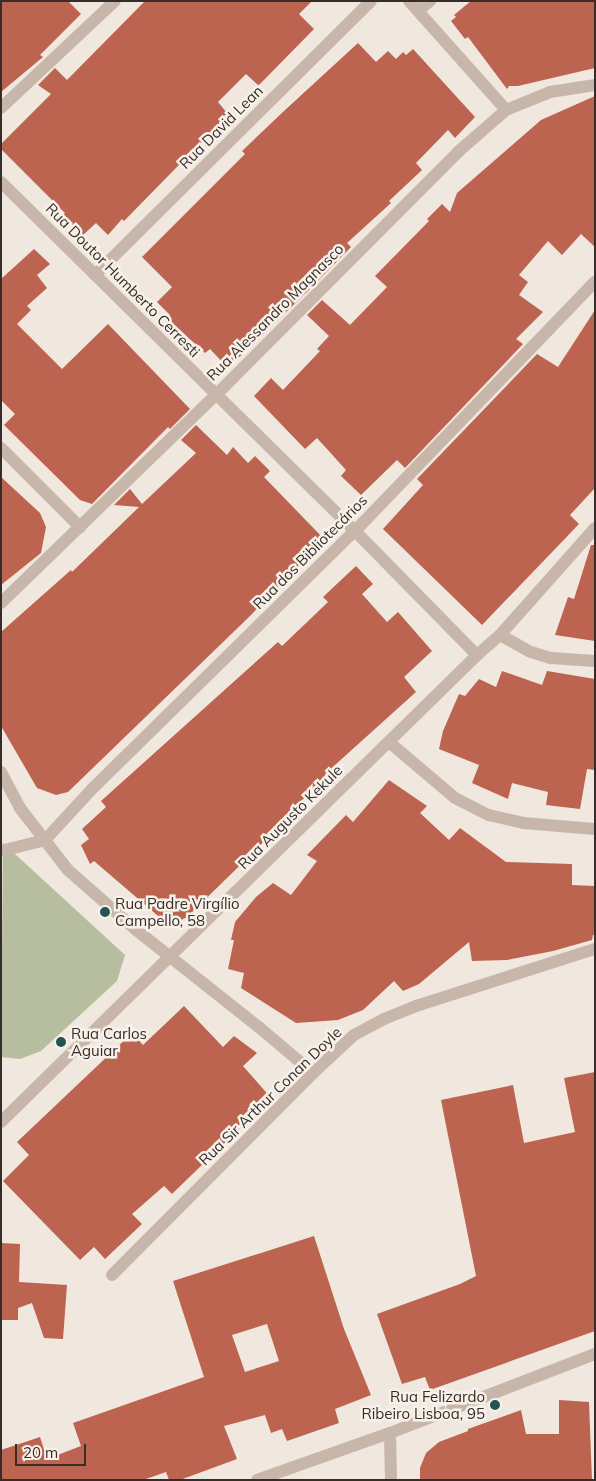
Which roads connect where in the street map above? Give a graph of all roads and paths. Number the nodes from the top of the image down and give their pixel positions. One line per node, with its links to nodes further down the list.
1 (115, 1): 6 (street)
2 (371, 1): 9 (street, Rua David Lean)
3 (430, 1): 4 (street)
4 (413, 6): 7 (street)
5 (595, 85): 7 (street, Rua Alessandro Magnasco)
6 (1, 108)
7 (506, 110): 11 (street, Rua Alessandro Magnasco)
8 (1, 182): 9 (street, Rua Doutor Humberto Cerresti)
9 (95, 275): 11 (street, Rua Doutor Humberto Cerresti)
10 (595, 282): 15 (street, Rua dos Bibliotecários)
11 (217, 394): 13 (street, Rua Alessandro Magnasco); 15 (street, Rua Doutor Humberto Cerresti)
12 (1, 448): 13 (street)
13 (80, 528): 16 (street, Rua Alessandro Magnasco)
14 (595, 528): 17 (street, Rua Augusto Kekule)
15 (356, 531): 18 (street, Rua Doutor Humberto Cerresti); 23 (street, Rua dos Bibliotecários)
16 (1, 603)
17 (500, 635): 18 (street, Rua Augusto Kekule); 19 (street)
18 (477, 656): 20 (street, Rua Augusto Kekule)
19 (595, 661)
20 (389, 742): 22 (street); 26 (street, Rua Augusto Kekule)
21 (1, 772): 23 (street)
22 (595, 830)
23 (45, 840): 24 (street); 26 (street)
24 (1, 851)
25 (595, 949): 27 (street, Rua Sir Arthur Conan Doyle)
26 (171, 958): 27 (street); 28 (street, Rua Augusto Kekule)
27 (312, 1073): 29 (street, Rua Sir Arthur Conan Doyle)
28 (1, 1122)
29 (112, 1276)
30 (595, 1354): 31 (street)
31 (390, 1433): 32 (street); 33 (street)
32 (257, 1480)
33 (391, 1480)

